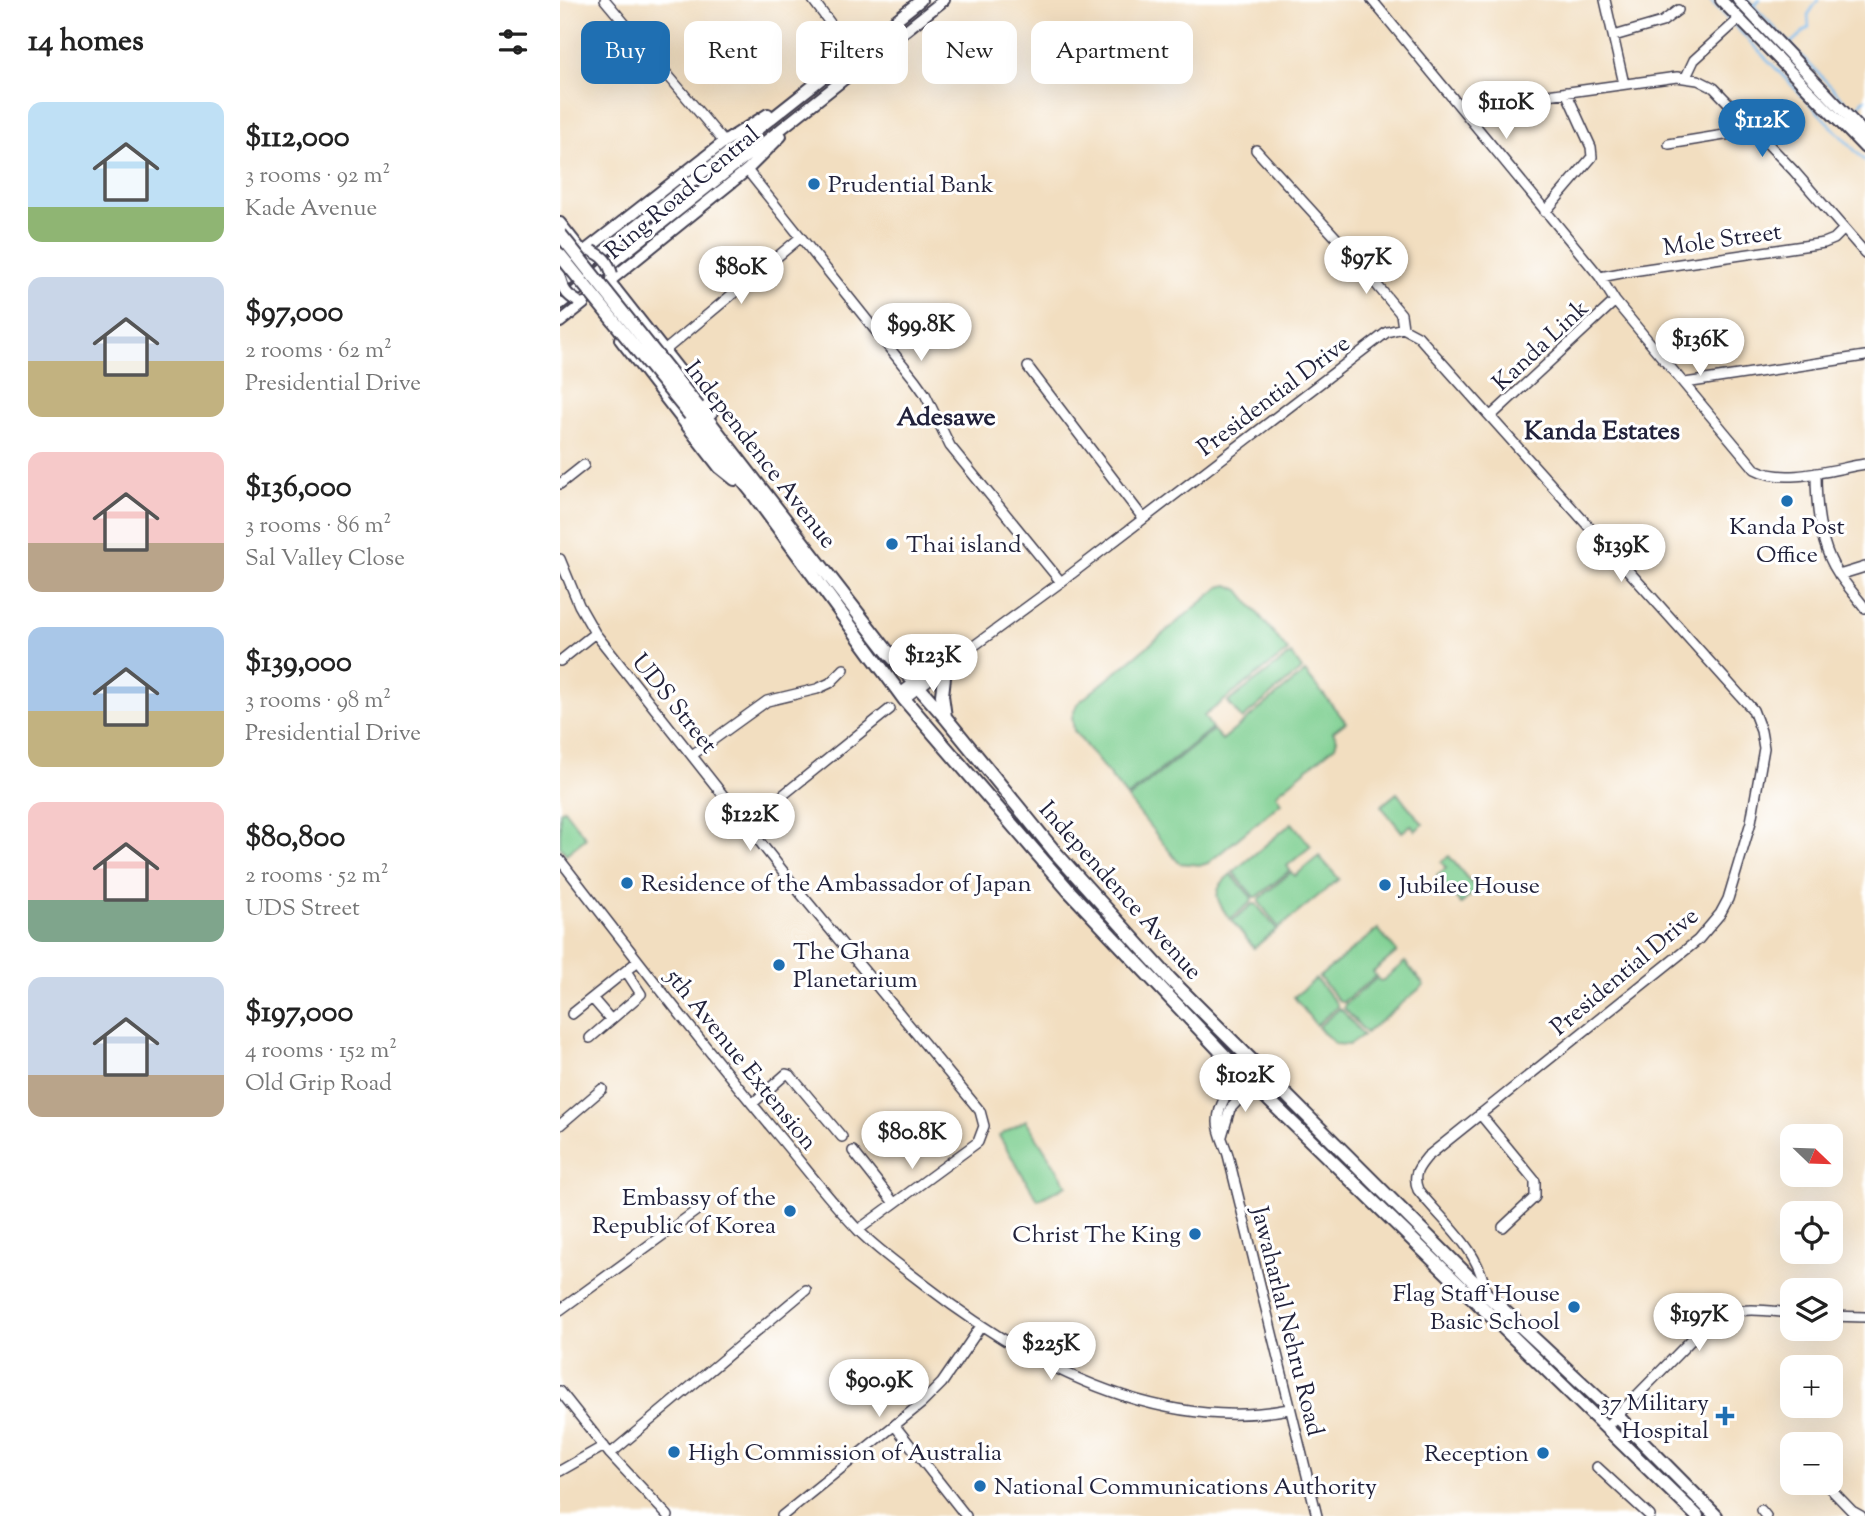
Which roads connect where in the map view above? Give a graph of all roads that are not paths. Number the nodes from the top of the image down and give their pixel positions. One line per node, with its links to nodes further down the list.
1 (605, 0): 22 (street)
2 (813, 0): 12 (street)
3 (944, 0): 10 (main road)
4 (1372, 0): 19 (street)
5 (1605, 0): 13 (street)
6 (1721, 0): 11 (main road)
7 (1738, 0): 21 (main road)
8 (920, 1): 10 (main road); 17 (main road, Ring Road Central)
9 (1678, 10): 13 (street)
10 (928, 13): 18 (main road)
11 (1738, 20): 14 (street); 24 (main road)
12 (829, 21)
13 (1614, 36): 15 (street)
14 (1686, 77): 15 (street); 20 (street)
15 (1624, 84): 16 (street)
16 (1566, 92): 19 (street); 27 (street)
17 (797, 97): 22 (main road, Ring Road Central); 37 (main road, Ring Road Central)
18 (804, 110): 26 (main road, Ring Road Central); 40 (main road, Ring Road Central)
19 (1470, 119): 27 (street)
20 (1755, 130): 23 (street); 29 (street)
21 (1865, 134)
22 (724, 142): 32 (main road, Ring Road Central)
23 (1669, 144)
24 (1865, 148)
25 (1256, 150): 42 (street)
26 (747, 170): 31 (street); 36 (main road, Ring Road Central)
27 (1545, 212): 35 (street)
28 (560, 223): 32 (main road)
29 (1844, 229): 33 (street); 35 (street, Mole Street)
30 (560, 234): 47 (highway, Independence Avenue, bridge)
31 (801, 237): 43 (street); 58 (street)
32 (586, 251): 34 (main road, Ring Road Central); 36 (main road, bridge)
33 (1865, 253)
34 (560, 269): 39 (main road, bridge); 47 (highway, Independence Avenue, bridge)
35 (1600, 278): 38 (street)
36 (612, 279): 39 (main road, Ring Road Central); 43 (highway)
37 (560, 286)
38 (1615, 301): 46 (street); 48 (street, Kanda Link)
39 (585, 302): 41 (main road, Ring Road Central); 53 (highway)
40 (560, 304)
41 (560, 322)
42 (1404, 328): 48 (street, Presidential Drive); 54 (street, Presidential Drive)
43 (663, 352): 53 (highway)
44 (1865, 356): 46 (street)
45 (1028, 367): 54 (street)
46 (1685, 383): 51 (street)
47 (694, 411): 53 (highway, Independence Avenue)
48 (1491, 416): 82 (street, Presidential Drive)
49 (1865, 464): 51 (street)
50 (584, 465): 52 (street)
51 (1816, 472): 57 (street)
52 (560, 484)
53 (755, 489): 61 (highway, Independence Avenue); 66 (highway, Independence Avenue)
54 (1143, 518): 58 (street, Presidential Drive)
55 (560, 559): 60 (street, UDS Street)
56 (1865, 567): 57 (street)
57 (1839, 575): 59 (street)
58 (1061, 582): 63 (street, Presidential Drive)
59 (1865, 608)
60 (595, 633): 62 (street); 69 (street, UDS Street)
61 (887, 651): 63 (highway); 65 (highway, Independence Avenue)
62 (560, 662)
63 (947, 663): 65 (street, Presidential Drive); 68 (highway)
64 (844, 669): 69 (street)
65 (916, 684): 66 (street, Presidential Drive); 68 (highway, Independence Avenue)
66 (902, 696): 79 (highway, Independence Avenue)
67 (890, 709): 70 (street)
68 (945, 717): 78 (highway, Independence Avenue)
69 (692, 755): 70 (street, UDS Street)
70 (747, 824): 86 (street, UDS Street)
71 (560, 860): 72 (street, 5th Avenue Extension)
72 (638, 961): 73 (street); 81 (street, 5th Avenue Extension)
73 (626, 971): 74 (street); 76 (street)
74 (592, 998): 75 (street); 76 (street)
75 (572, 1014)
76 (611, 1020): 77 (street)
77 (590, 1038)
78 (1259, 1070): 79 (street, Jawaharlal Nehru Road); 91 (highway, Independence Avenue)
79 (1248, 1080): 98 (street, Jawaharlal Nehru Road); 101 (highway, Independence Avenue)
80 (602, 1088): 83 (street)
81 (752, 1104): 84 (street); 89 (street, 5th Avenue Extension)
82 (1480, 1114): 88 (street); 91 (street, Presidential Drive)
83 (560, 1125)
84 (842, 1137)
85 (853, 1151): 86 (street)
86 (894, 1203): 89 (street, UDS Street)
87 (699, 1208): 92 (street)
88 (1503, 1227)
89 (858, 1230): 96 (street, 5th Avenue Extension)
90 (806, 1290): 102 (street)
91 (1486, 1294): 99 (highway, Independence Avenue)
92 (560, 1310)
93 (1780, 1311): 99 (street)
94 (1843, 1316): 95 (street)
95 (1865, 1317)
96 (981, 1326): 98 (street, 5th Avenue Extension); 100 (street)
97 (560, 1391): 102 (street)
98 (1289, 1409): 110 (street, Jawaharlal Nehru Road)
99 (1616, 1415): 101 (street); 113 (highway, Independence Avenue)
100 (895, 1426): 108 (street); 109 (street)
101 (1605, 1428): 112 (highway, Independence Avenue)
102 (607, 1450): 104 (street); 107 (street)
103 (1597, 1467): 111 (street)
104 (560, 1471)
105 (1834, 1495): 106 (street)
106 (1849, 1513): 114 (street)
107 (668, 1516)
108 (782, 1516)
109 (966, 1516)
110 (1317, 1516)
111 (1650, 1516)
112 (1697, 1516)
113 (1716, 1516)
114 (1861, 1516)

